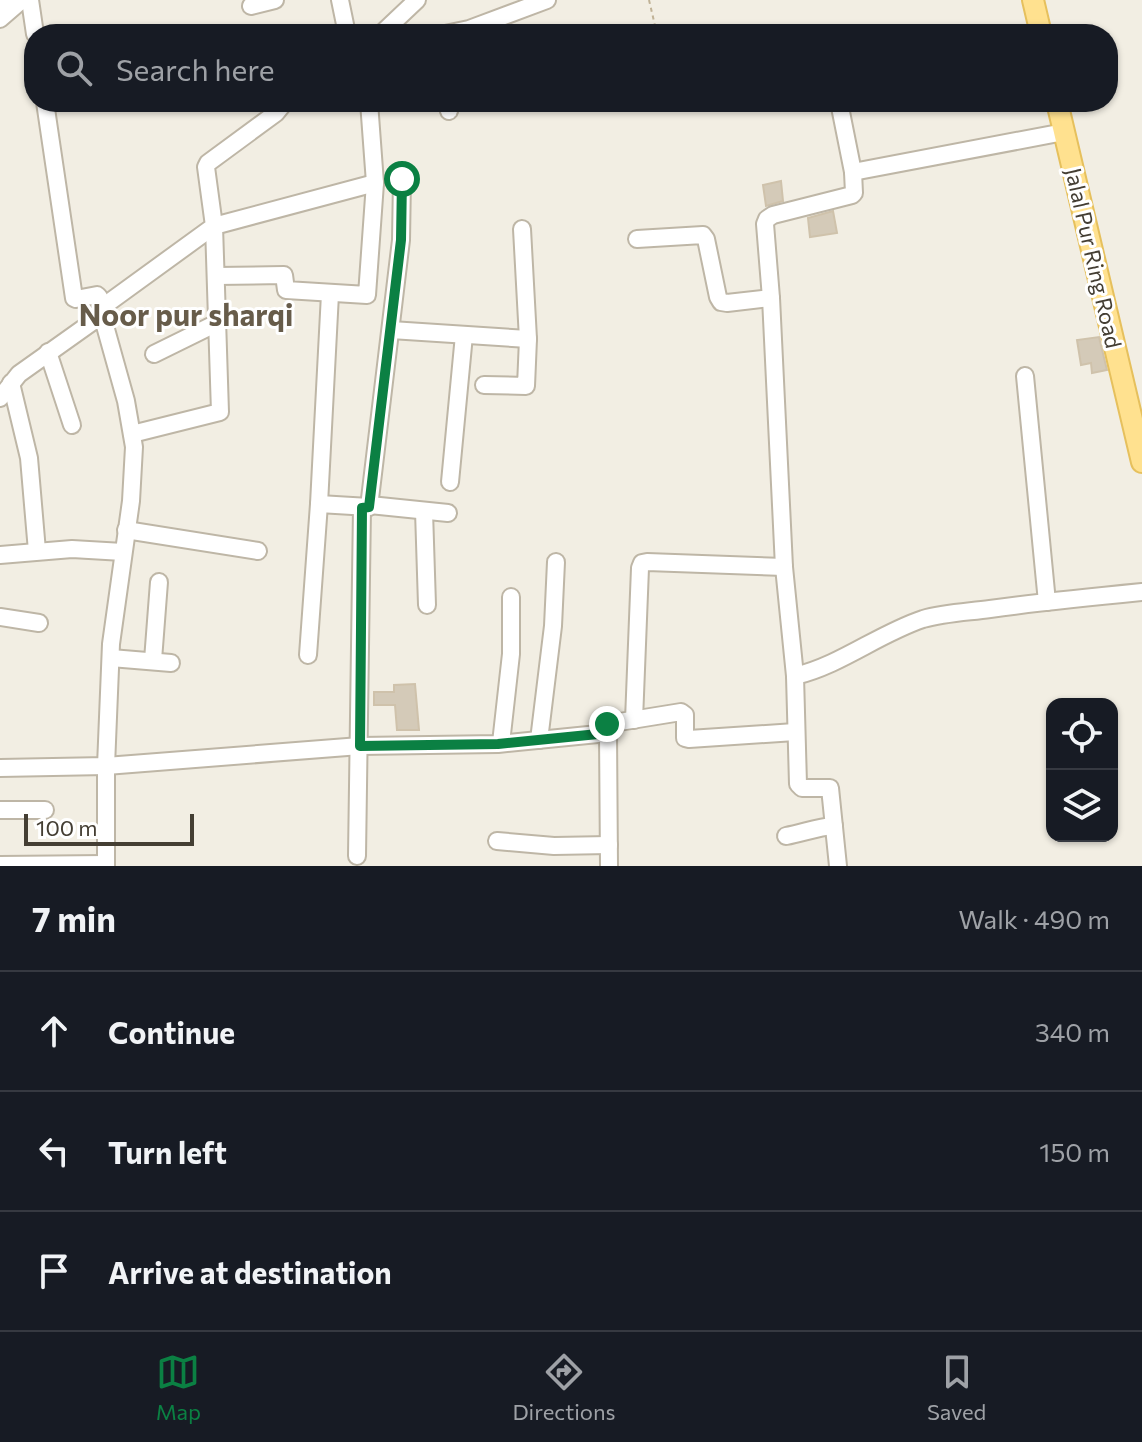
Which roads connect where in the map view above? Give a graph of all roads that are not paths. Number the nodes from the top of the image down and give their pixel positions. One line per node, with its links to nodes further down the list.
1 (22, 0): 9 (street)
2 (30, 0): 10 (street)
3 (275, 0): 8 (street)
4 (340, 0): 11 (street)
5 (417, 0): 12 (street)
6 (547, 0): 13 (street)
7 (1033, 0): 14 (main road)
8 (251, 6)
9 (0, 19)
10 (34, 24)
11 (345, 24)
12 (392, 24)
13 (482, 24)
14 (1039, 24)
15 (46, 112): 30 (street)
16 (276, 112): 24 (street)
17 (370, 112): 23 (street)
18 (841, 112): 21 (street)
19 (1059, 112): 20 (main road, Jalal Pur Ring Road)
20 (1064, 132): 21 (street); 43 (main road, Jalal Pur Ring Road)
21 (853, 172): 29 (street)
22 (402, 179): 32 (street)
23 (375, 183): 24 (street); 28 (street)
24 (214, 226): 27 (street); 30 (street)
25 (522, 229): 34 (street)
26 (637, 239): 29 (street)
27 (216, 276): 28 (street); 31 (street)
28 (330, 294): 45 (street)
29 (771, 298): 55 (street)
30 (102, 315): 35 (street); 42 (street)
31 (217, 323): 36 (street); 42 (street)
32 (391, 330): 33 (street); 46 (street)
33 (464, 335): 34 (street); 44 (street)
34 (528, 339): 39 (street)
35 (48, 352): 38 (street); 41 (street)
36 (154, 354)
37 (1025, 376): 59 (street)
38 (11, 383): 40 (street); 51 (street)
39 (484, 385)
40 (0, 398)
41 (72, 425)
42 (132, 434): 49 (street)
43 (1142, 462)
44 (450, 482)
45 (319, 504): 46 (street); 63 (street)
46 (366, 507): 47 (street); 73 (street)
47 (424, 511): 48 (street); 60 (street)
48 (448, 513)
49 (126, 530): 52 (street); 53 (street)
50 (1, 550): 51 (street)
51 (37, 551): 53 (street)
52 (258, 551)
53 (123, 552): 64 (street)
54 (556, 562): 71 (street)
55 (784, 567): 67 (street); 68 (street)
56 (159, 582): 65 (street)
57 (1142, 592): 59 (street)
58 (511, 597): 72 (street)
59 (1047, 602): 67 (street)
60 (427, 605)
61 (0, 617): 62 (street)
62 (39, 623)
63 (308, 655)
64 (111, 658): 65 (street); 74 (street)
65 (153, 660): 66 (street)
66 (171, 663)
67 (795, 676): 69 (street)
68 (634, 720): 69 (street); 70 (street)
69 (795, 732): 78 (street)
70 (608, 733): 71 (street); 81 (street)
71 (539, 740): 72 (street)
72 (501, 743): 73 (street)
73 (360, 746): 74 (street); 82 (street)
74 (106, 766): 75 (street); 84 (street)
75 (0, 768)
76 (0, 810): 77 (street)
77 (45, 810)
78 (834, 826): 79 (street); 86 (street)
79 (786, 836)
80 (497, 841): 81 (street)
81 (609, 845): 85 (street)
82 (357, 856)
83 (0, 865): 84 (street)
84 (106, 865)
85 (609, 866)
86 (838, 866)

